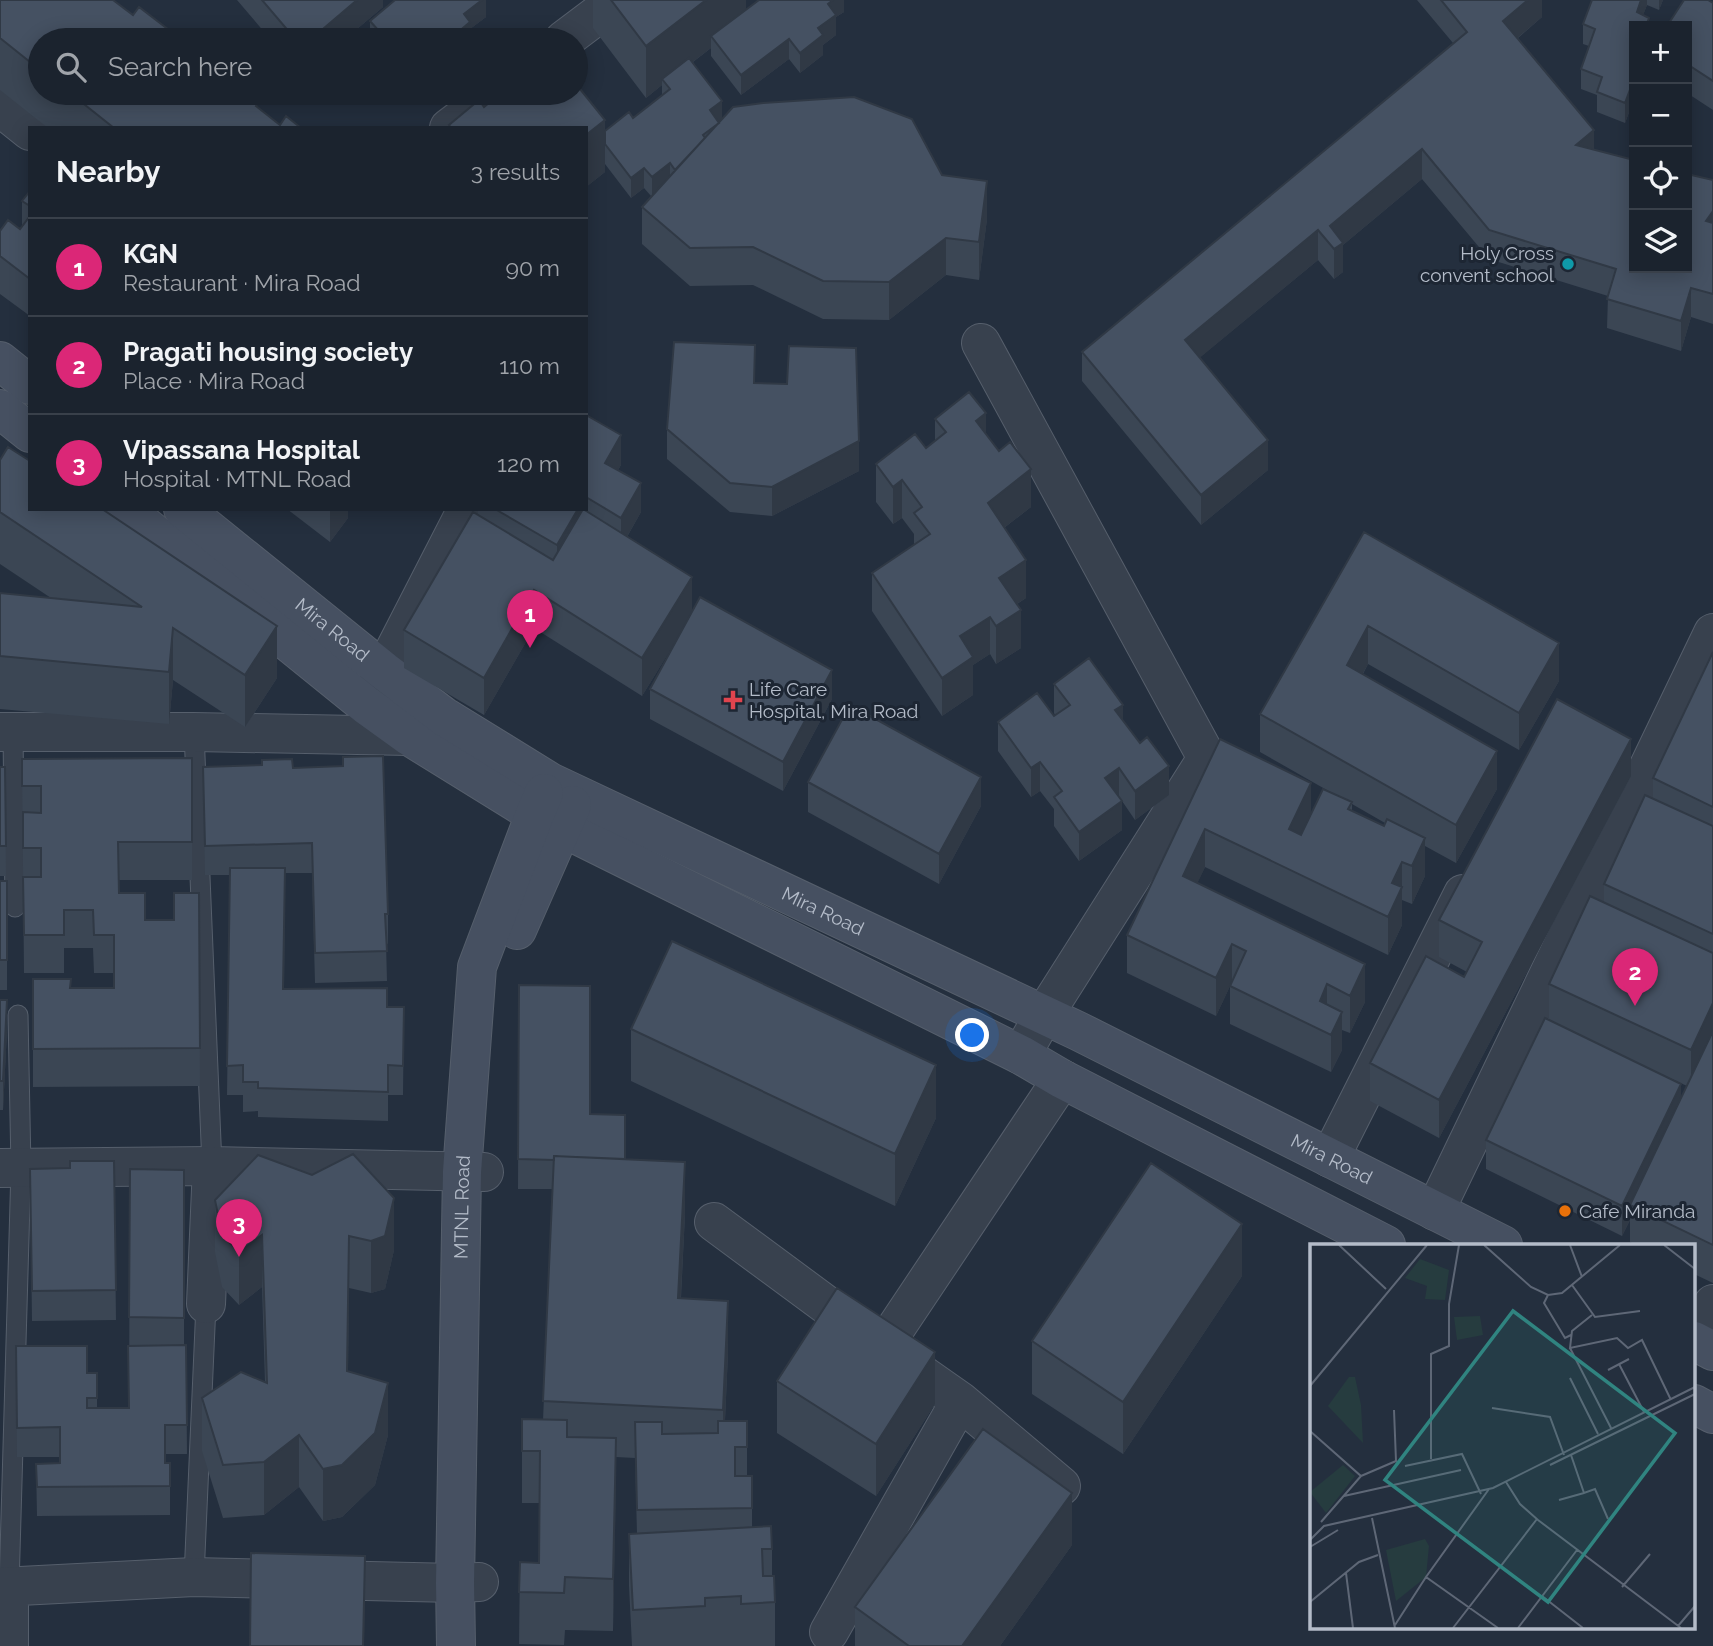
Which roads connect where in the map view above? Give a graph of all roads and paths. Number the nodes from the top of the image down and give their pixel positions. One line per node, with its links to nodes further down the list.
1 (617, 0): 2 (street)
2 (580, 28)
3 (479, 105): 5 (street)
4 (0, 107): 6 (street)
5 (452, 126)
6 (28, 129)
7 (981, 342): 26 (street)
8 (0, 361): 9 (main road)
9 (28, 383)
10 (0, 409): 11 (main road)
11 (28, 431)
12 (126, 511): 17 (main road, Mira Road)
13 (185, 511): 16 (main road, Mira Road)
14 (466, 511): 16 (street)
15 (1713, 633): 33 (street)
16 (384, 671): 17 (street); 18 (main road, Mira Road)
17 (366, 705): 21 (main road, Mira Road)
18 (443, 716): 21 (street); 22 (main road, Mira Road)
19 (7, 732): 20 (street); 24 (lane)
20 (194, 732): 21 (street); 30 (lane)
21 (410, 736): 22 (main road, Mira Road)
22 (556, 804): 26 (main road, Mira Road); 27 (main road, Mira Road); 32 (main road, MTNL Road)
23 (1479, 862): 29 (street)
24 (15, 907)
25 (18, 1015): 31 (lane)
26 (1044, 1015): 27 (street); 29 (main road, Mira Road)
27 (1021, 1055): 28 (main road, Mira Road)
28 (1062, 1079): 35 (main road, Mira Road); 40 (street)
29 (1330, 1158): 33 (main road, Mira Road)
30 (212, 1166): 31 (street); 32 (street); 37 (street)
31 (10, 1168): 47 (lane)
32 (473, 1172): 46 (main road, MTNL Road)
33 (1435, 1211): 36 (main road, Mira Road)
34 (714, 1222): 40 (street)
35 (1384, 1244)
36 (1501, 1244)
37 (206, 1304): 45 (lane)
38 (1713, 1304): 39 (street)
39 (1701, 1344)
40 (883, 1347): 41 (street)
41 (960, 1401): 44 (street); 48 (street)
42 (1696, 1405): 43 (main road)
43 (1713, 1413)
44 (1061, 1486)
45 (194, 1577): 46 (street); 47 (street)
46 (467, 1582): 50 (main road, MTNL Road); 51 (main road, MTNL Road)
47 (5, 1587): 49 (street)
48 (829, 1632)
49 (9, 1646)
50 (456, 1646)
51 (480, 1646)

